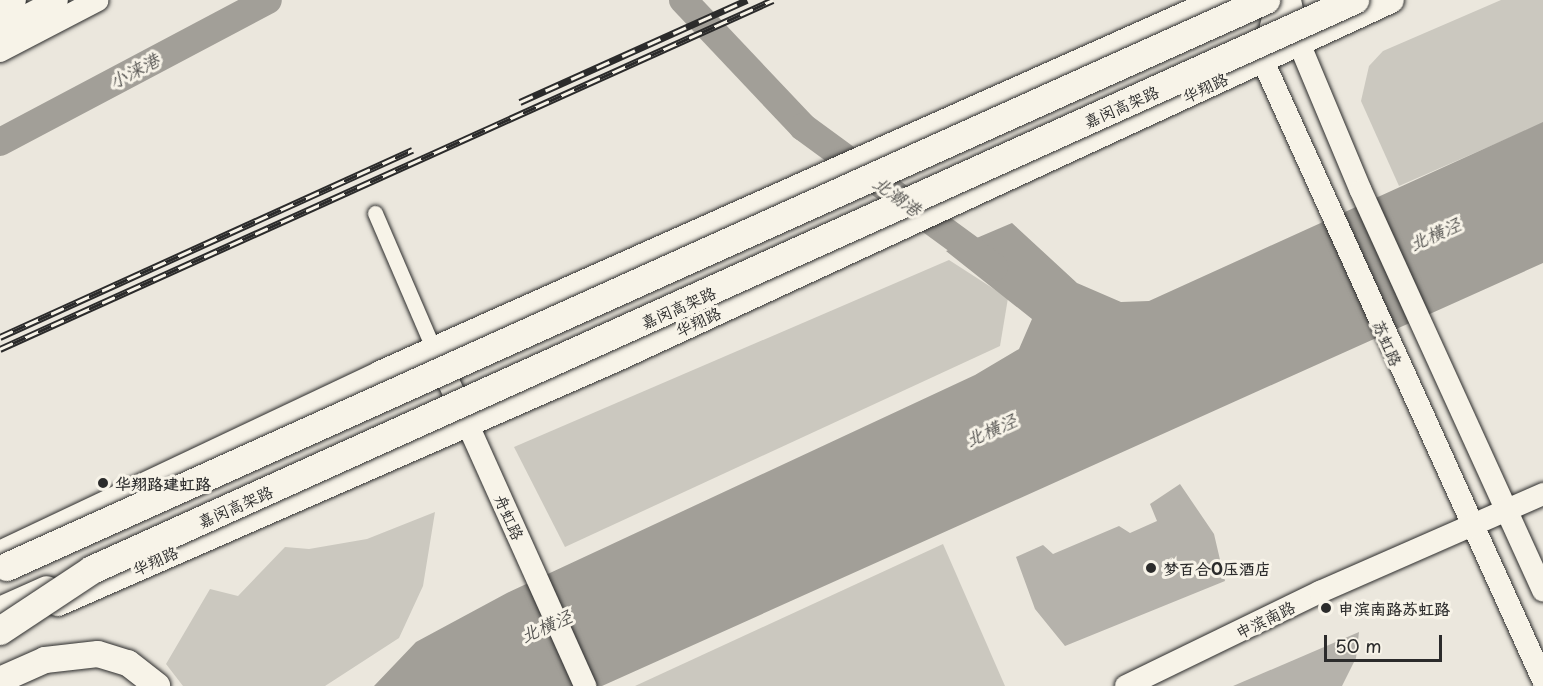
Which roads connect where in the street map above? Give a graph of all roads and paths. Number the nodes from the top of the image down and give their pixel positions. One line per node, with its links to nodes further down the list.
1 (15, 0): 10 (main road)
2 (57, 0): 11 (main road)
3 (98, 0): 13 (main road)
4 (1219, 0): 16 (main road)
5 (1266, 0): 21 (highway, bridge)
6 (1277, 0): 14 (main road)
7 (1290, 0): 12 (main road)
8 (1356, 0): 22 (highway, 嘉闵高架路, bridge)
9 (1391, 0): 12 (main road, 华翔路)
10 (0, 8)
11 (0, 29)
12 (1299, 44): 14 (main road, 华翔路); 19 (main road)
13 (0, 51)
14 (1263, 61): 17 (main road, 华翔路); 20 (main road, 苏虹路)
15 (375, 213): 16 (street)
16 (434, 350): 17 (main road, 舟虹路); 21 (main road)
17 (469, 423): 25 (main road, 华翔路); 29 (main road, 舟虹路)
18 (1543, 494): 19 (main road, 申滨南路)
19 (1507, 510): 20 (main road, 申滨南路); 23 (main road)
20 (1472, 525): 27 (main road, 苏虹路); 30 (main road, 申滨南路)
21 (2, 565)
22 (92, 570): 24 (highway, 嘉闵高架路, bridge); 25 (highway, bridge)
23 (1543, 590)
24 (0, 611)
25 (0, 630)
26 (0, 680): 28 (main road)
27 (1543, 680)
28 (157, 686)
29 (585, 686)
30 (1126, 686)

